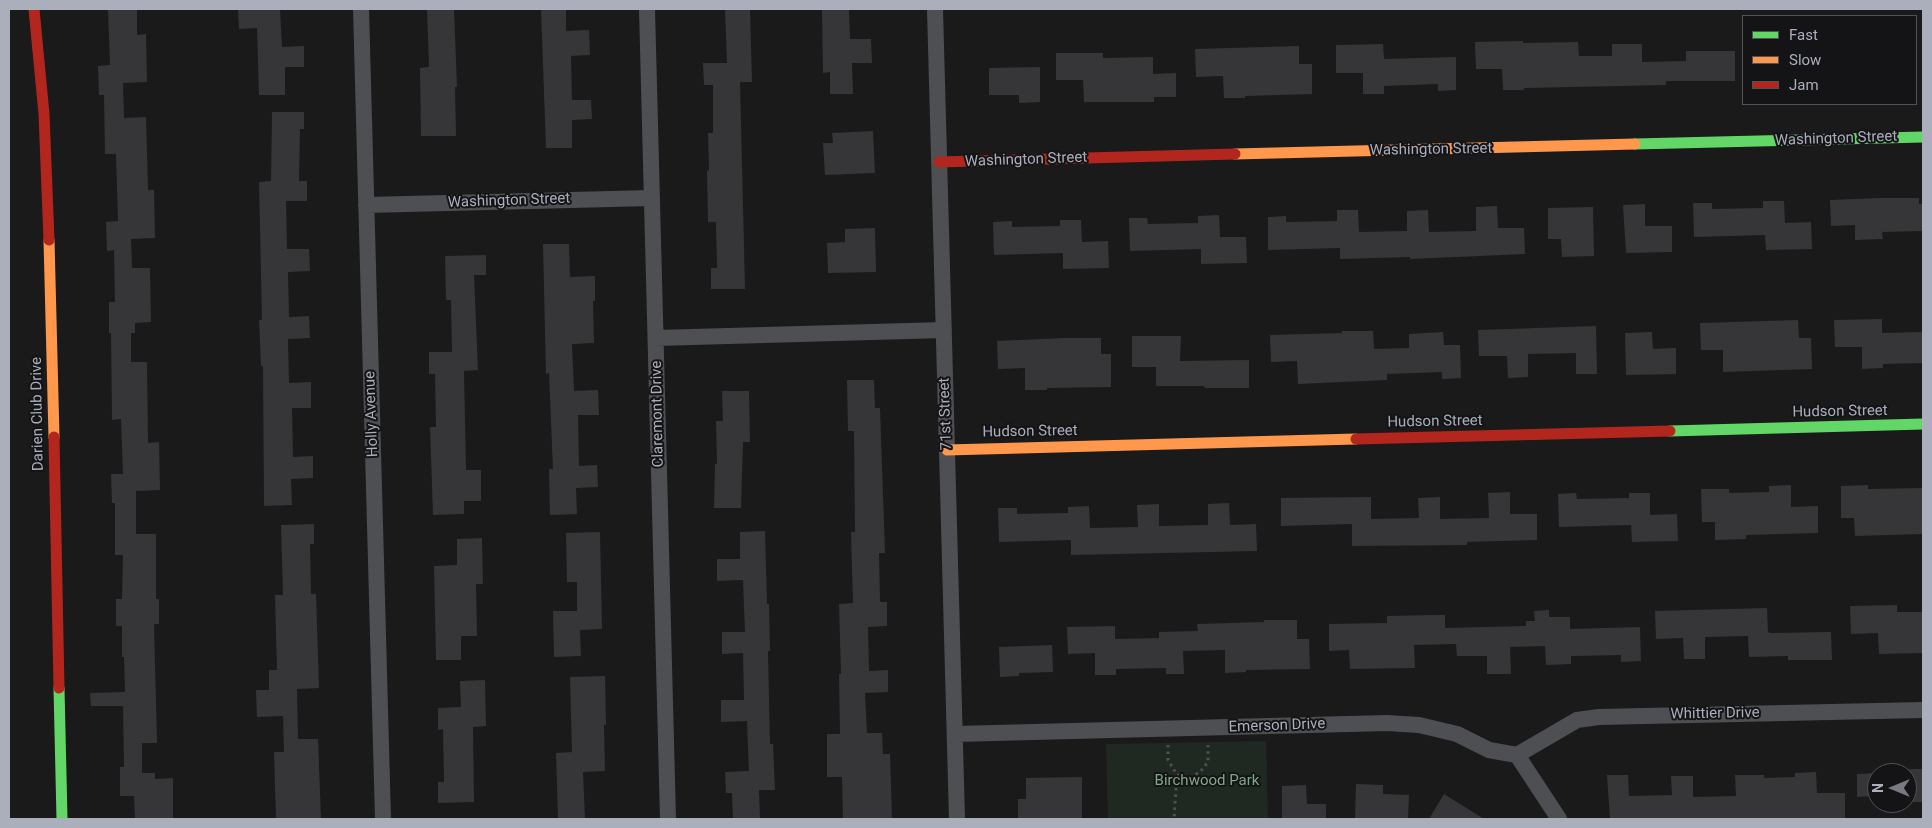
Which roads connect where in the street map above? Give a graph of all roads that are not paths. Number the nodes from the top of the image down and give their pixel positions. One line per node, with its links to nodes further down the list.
1 (34, 9): 16 (street, Darien Club Drive)
2 (361, 9): 8 (street, Holly Avenue)
3 (647, 9): 7 (street, Claremont Drive)
4 (936, 9): 6 (street, 71st Street)
5 (1923, 137): 6 (street, Washington Street)
6 (939, 162): 9 (street, 71st Street)
7 (652, 198): 8 (street, Washington Street); 10 (street, Claremont Drive)
8 (366, 205): 17 (street, Holly Avenue)
9 (944, 330): 10 (street); 12 (street, 71st Street)
10 (656, 338): 18 (street, Claremont Drive)
11 (1923, 424): 12 (street, Hudson Street)
12 (947, 450): 14 (street, 71st Street)
13 (1923, 710): 15 (street, Whittier Drive)
14 (954, 734): 15 (street, Emerson Drive); 19 (street, 71st Street)
15 (1517, 755): 20 (street)
16 (62, 819)
17 (383, 819)
18 (668, 819)
19 (957, 819)
20 (1559, 819)

